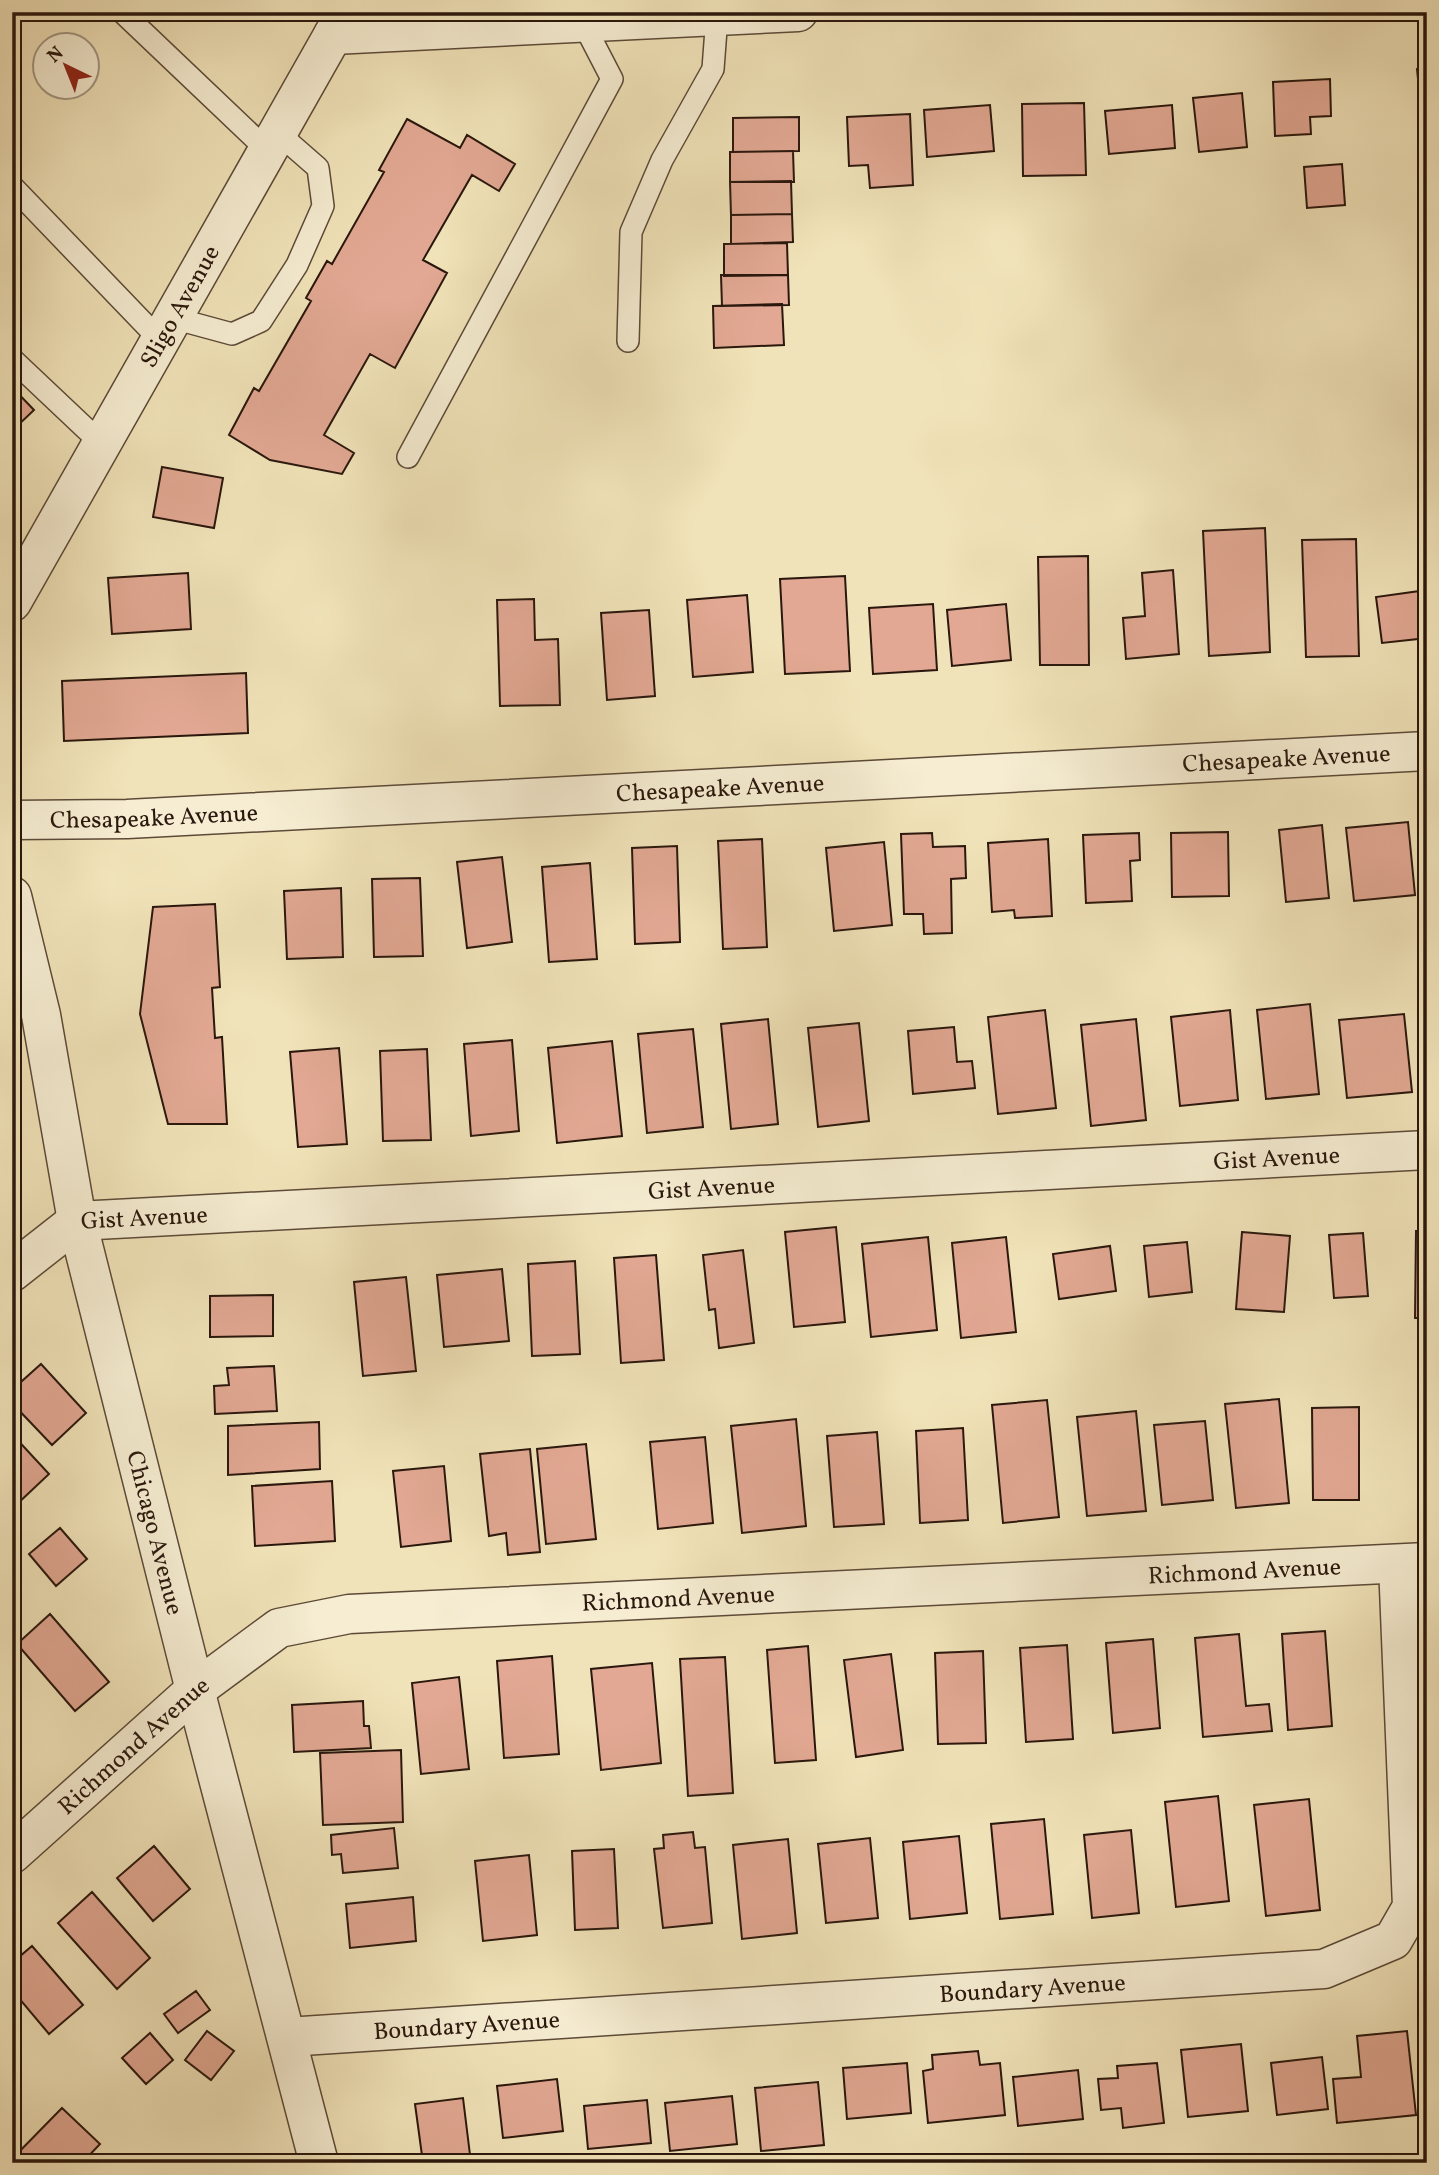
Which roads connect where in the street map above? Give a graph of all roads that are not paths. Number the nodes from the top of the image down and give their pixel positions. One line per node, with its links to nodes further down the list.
1 (121, 12): 8 (lane)
2 (798, 12): 4 (street)
3 (645, 16): 4 (street); 6 (street)
4 (717, 16): 11 (lane)
5 (528, 19): 6 (street); 7 (street)
6 (583, 23): 14 (lane)
7 (339, 24): 8 (street, Sligo Avenue)
8 (273, 141): 10 (street, Sligo Avenue); 10 (lane)
9 (12, 186): 10 (lane)
10 (166, 329): 13 (street, Sligo Avenue)
11 (628, 341)
12 (12, 359): 13 (lane)
13 (102, 444): 15 (street, Sligo Avenue)
14 (408, 457)
15 (12, 602)
16 (1427, 751): 17 (street, Chesapeake Avenue)
17 (12, 820)
18 (12, 896): 20 (street, Chicago Avenue)
19 (1427, 1150): 20 (street, Gist Avenue)
20 (77, 1221): 21 (street, Gist Avenue); 23 (street, Chicago Avenue)
21 (12, 1272)
22 (1412, 1563): 23 (street, Richmond Avenue); 25 (street, Boundary Avenue)
23 (195, 1690): 24 (street, Richmond Avenue); 25 (street, Chicago Avenue)
24 (12, 1854)
25 (286, 2038): 26 (street, Chicago Avenue)
26 (319, 2163)

